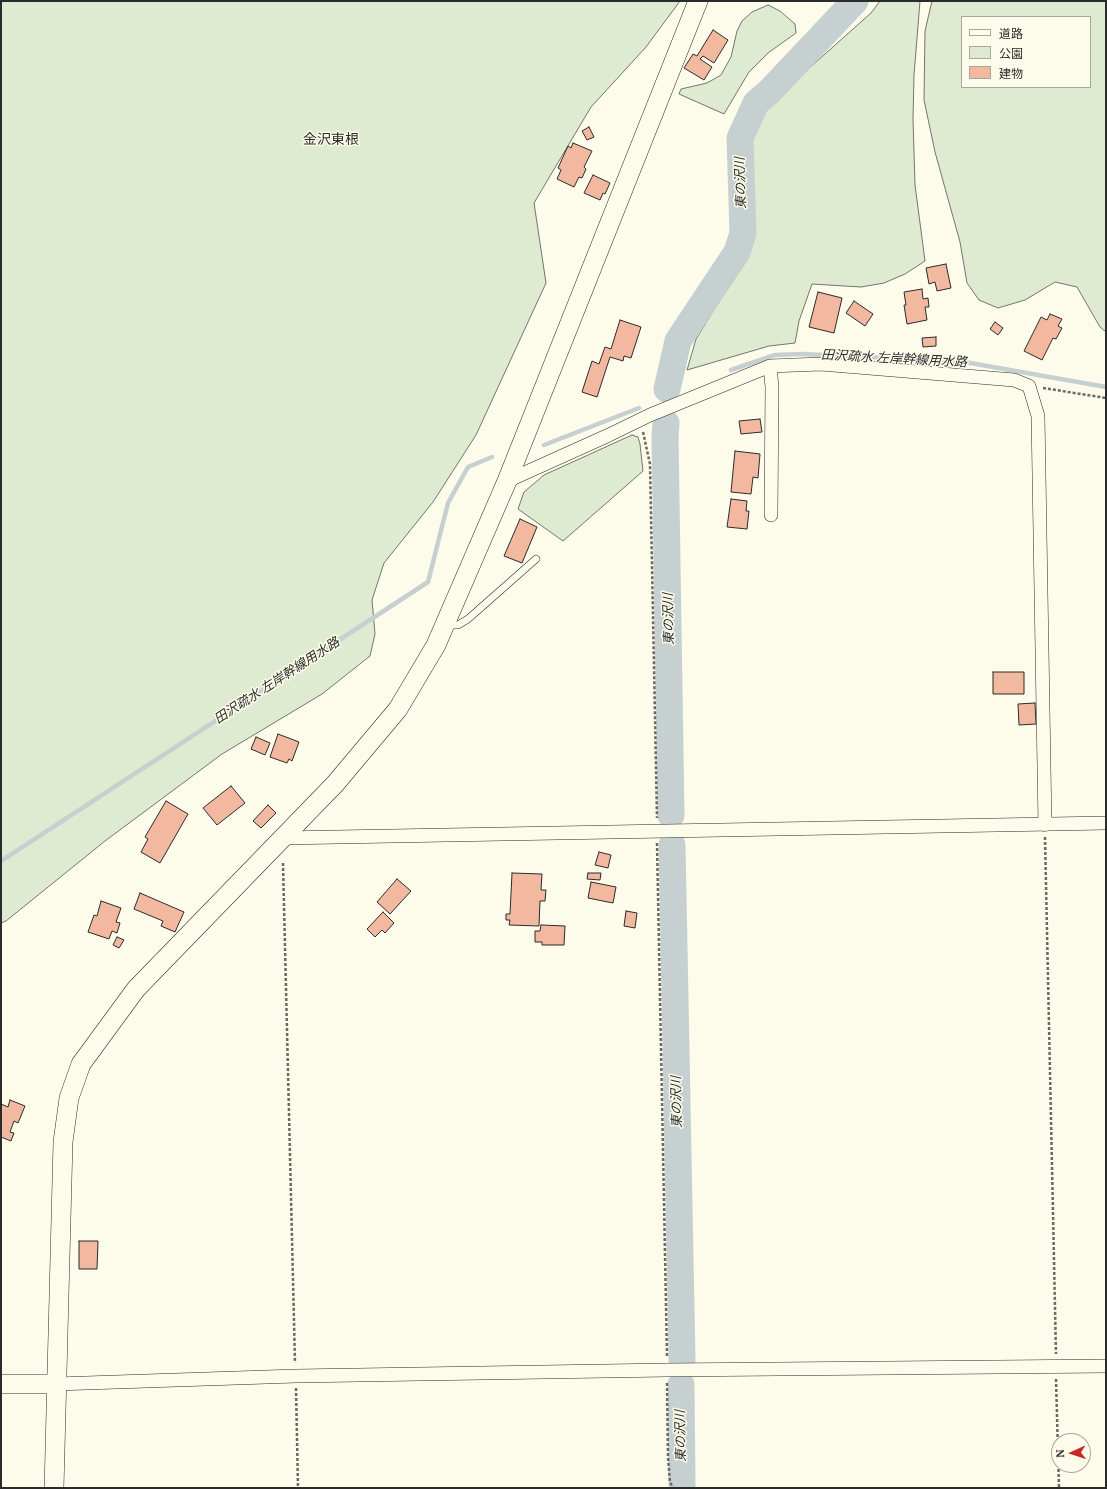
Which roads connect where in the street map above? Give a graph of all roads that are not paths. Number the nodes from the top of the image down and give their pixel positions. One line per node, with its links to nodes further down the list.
1 (698, 1): 3 (street)
2 (770, 366): 3 (street); 4 (street); 8 (street)
3 (507, 481): 6 (street)
4 (771, 515)
5 (536, 559): 6 (lane)
6 (445, 625): 9 (street)
7 (1106, 823): 8 (street)
8 (1045, 825): 9 (street)
9 (282, 838): 12 (street)
10 (1106, 1366): 12 (street)
11 (1, 1384): 12 (street)
12 (56, 1384): 13 (street)
13 (54, 1488)

